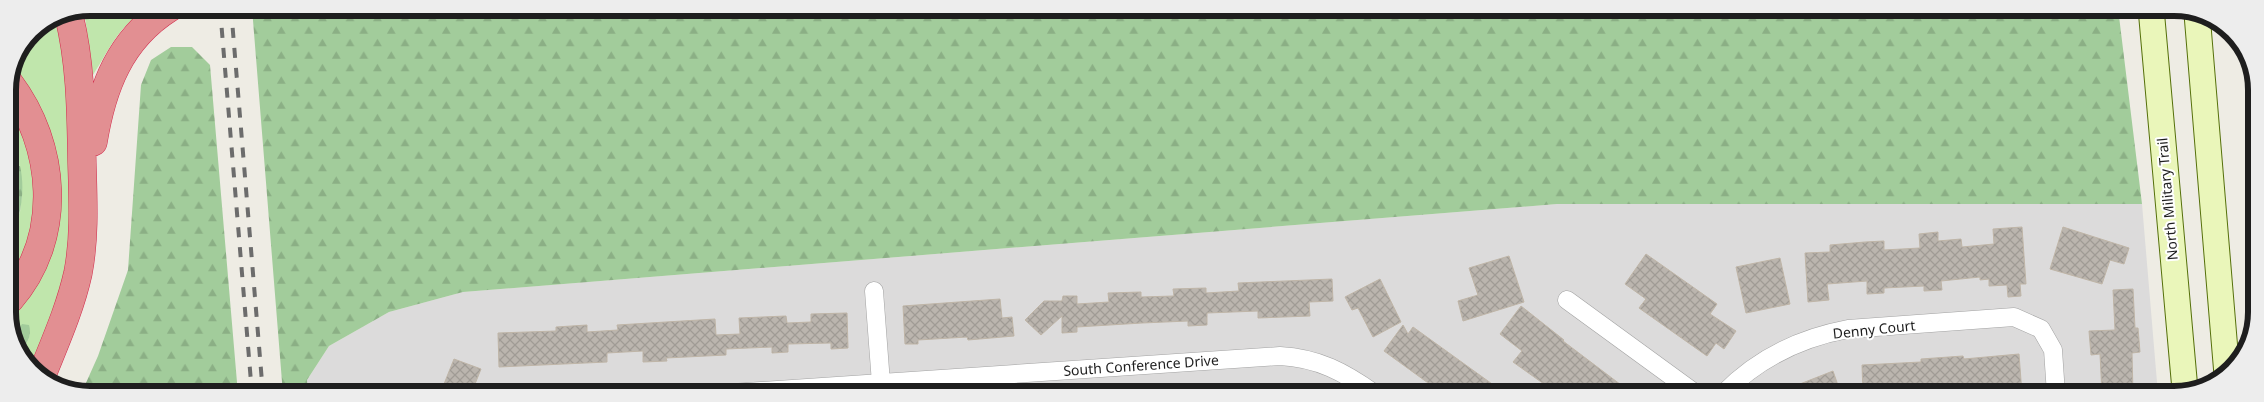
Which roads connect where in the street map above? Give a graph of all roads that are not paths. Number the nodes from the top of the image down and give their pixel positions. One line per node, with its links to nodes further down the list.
1 (159, 16): 6 (highway)
2 (2152, 16): 13 (main road, North Military Trail)
3 (70, 20): 6 (highway)
4 (2197, 20): 10 (main road)
5 (16, 93): 7 (highway)
6 (83, 208): 11 (highway)
7 (16, 291)
8 (874, 291): 12 (street)
9 (1567, 300): 16 (street)
10 (2226, 364)
11 (44, 369)
12 (881, 383): 14 (street, South Conference Drive); 15 (street, South Conference Drive)
13 (2185, 384)
14 (836, 386)
15 (1363, 386)
16 (1685, 386)
17 (1730, 386): 18 (street, Denny Court)
18 (2055, 386)

